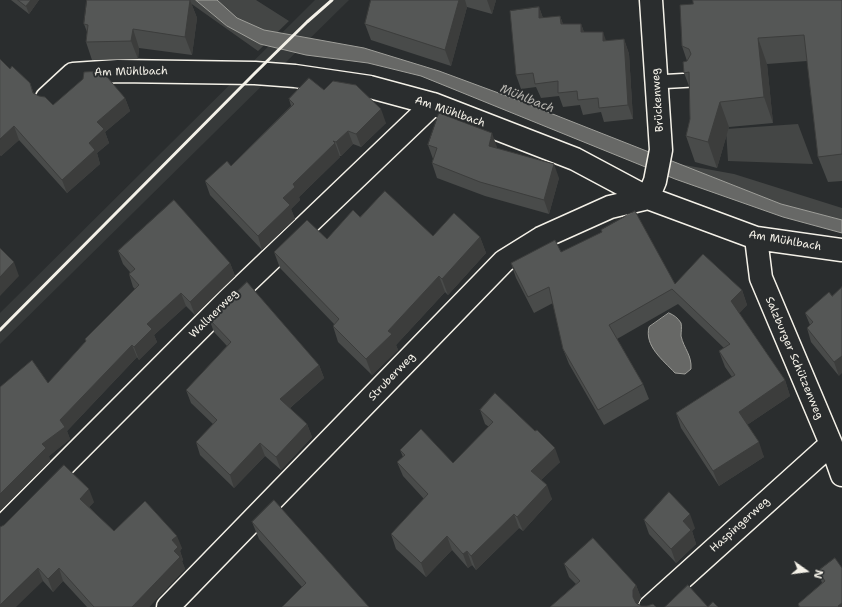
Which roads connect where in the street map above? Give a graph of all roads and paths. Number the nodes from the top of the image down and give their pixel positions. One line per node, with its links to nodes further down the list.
1 (651, 0): 3 (street, Brückenweg)
2 (692, 80): 3 (lane)
3 (656, 82): 6 (street, Brückenweg)
4 (47, 98): 5 (street, Am Mühlbach)
5 (433, 104): 6 (street, Am Mühlbach); 11 (street, Wallnerweg)
6 (652, 190): 7 (street, Am Mühlbach); 12 (street, Struberweg)
7 (756, 238): 8 (street, Am Mühlbach); 9 (street, Salzburger Schützenweg)
8 (842, 250)
9 (831, 444): 10 (street, Salzburger Schützenweg); 13 (street, Haspingerweg)
10 (842, 475)
11 (0, 529)
12 (168, 607)
13 (650, 607)

